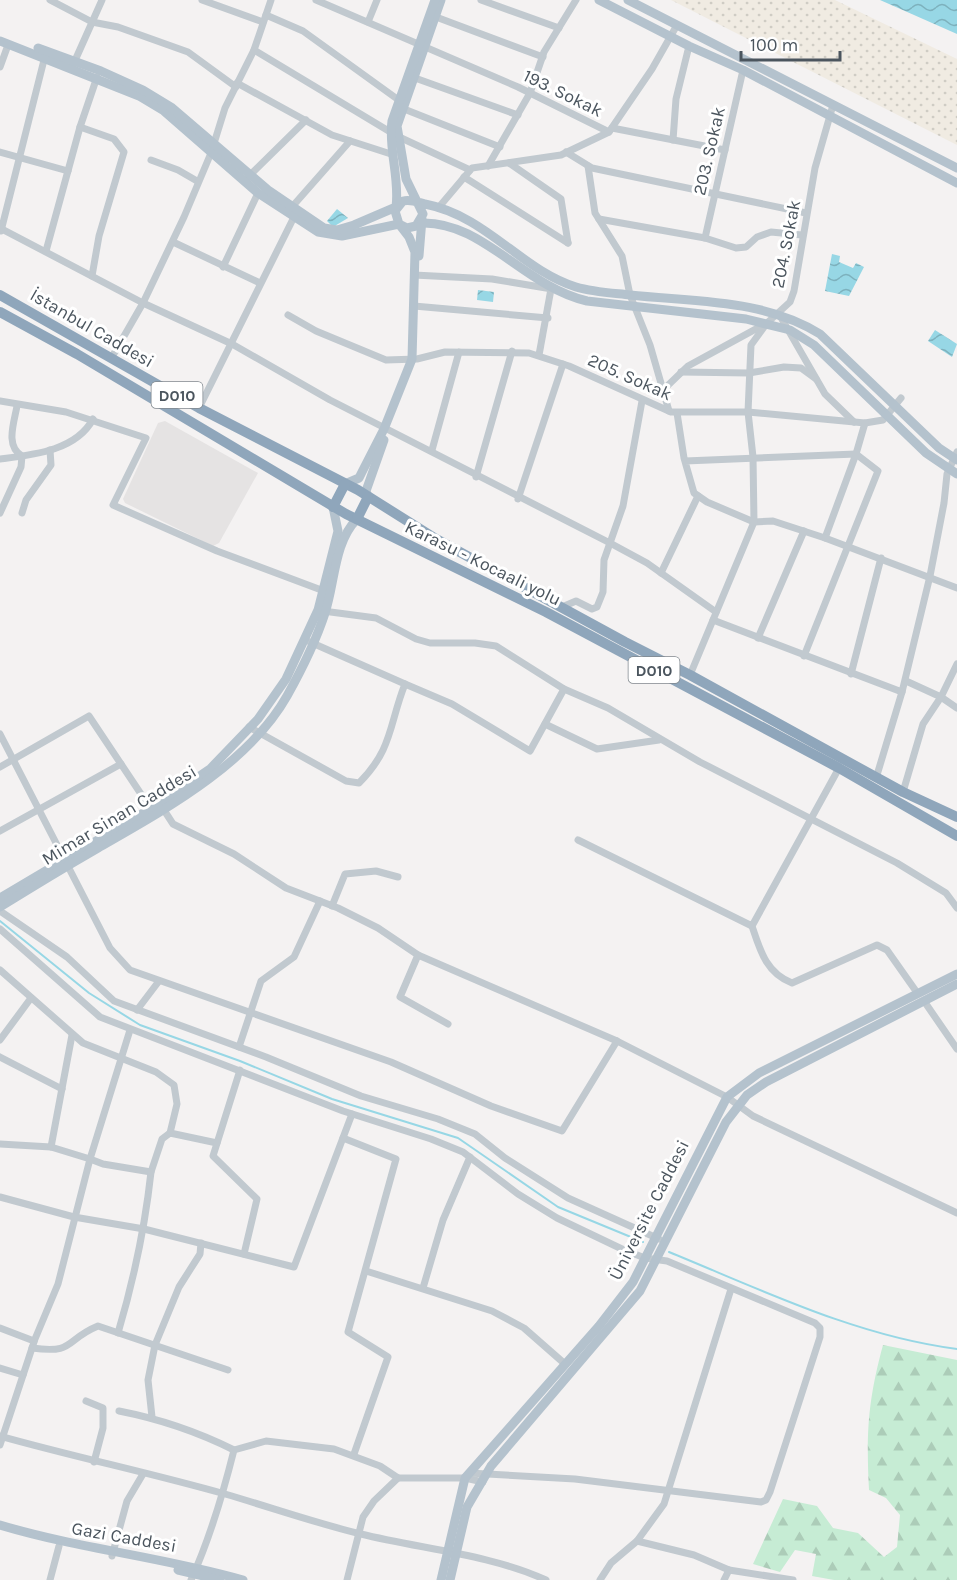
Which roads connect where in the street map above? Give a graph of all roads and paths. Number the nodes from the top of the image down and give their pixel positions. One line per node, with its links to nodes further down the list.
1 (50, 0): 16 (street)
2 (102, 0): 16 (street)
3 (202, 0): 15 (street)
4 (271, 0): 15 (street)
5 (316, 0): 13 (street, 193. Sokak)
6 (377, 0): 17 (street)
7 (435, 0): 23 (main road)
8 (441, 0): 14 (main road)
9 (481, 0): 19 (street)
10 (576, 0): 19 (street)
11 (599, 0): 21 (main road)
12 (628, 0): 18 (main road)
13 (331, 3): 17 (street, 193. Sokak)
14 (436, 17): 23 (main road); 27 (street)
15 (264, 18): 25 (street); 35 (street)
16 (93, 22): 28 (street); 33 (street)
17 (368, 22): 23 (street, 193. Sokak)
18 (677, 25): 21 (street, 193. Sokak); 36 (main road)
19 (559, 28): 27 (street)
20 (0, 34): 28 (main road)
21 (670, 37): 24 (main road); 40 (street, 193. Sokak)
22 (4, 43): 26 (main road); 29 (street)
23 (424, 44): 32 (main road); 34 (street, 193. Sokak); 35 (main road)
24 (689, 46): 30 (main road); 42 (street)
25 (254, 50): 33 (street); 41 (street)
26 (45, 56): 28 (main road); 51 (street)
27 (543, 57): 34 (street)
28 (74, 64): 31 (main road); 44 (main road)
29 (0, 66)
30 (743, 70): 36 (main road); 46 (street, 203. Sokak)
31 (97, 77): 39 (street); 49 (main road)
32 (415, 78): 35 (main road); 37 (street)
33 (236, 85): 38 (street); 44 (street)
34 (530, 93): 37 (street); 40 (street, 193. Sokak)
35 (402, 105): 41 (main road); 45 (street)
36 (831, 110): 56 (main road); 62 (main road); 69 (street, 204. Sokak)
37 (518, 115): 45 (street)
38 (306, 120): 43 (street); 60 (street)
39 (80, 127): 58 (street); 80 (street)
40 (611, 130): 42 (street); 48 (street)
41 (394, 134): 50 (main road); 57 (street); 65 (main road)
42 (674, 140): 46 (street)
43 (350, 141): 50 (street); 68 (street)
44 (214, 142): 49 (street); 60 (main road)
45 (500, 147): 54 (street)
46 (725, 150): 64 (street, 203. Sokak)
47 (0, 152): 51 (street)
48 (566, 152): 53 (street); 55 (street)
49 (211, 153): 60 (main road); 61 (street)
50 (394, 155): 66 (main road)
51 (20, 159): 58 (street); 73 (street)
52 (151, 160): 61 (street)
53 (509, 163): 54 (street); 59 (street)
54 (488, 166): 57 (street)
55 (588, 166): 64 (street); 70 (street)
56 (957, 168)
57 (470, 170): 59 (street)
58 (68, 171): 77 (street)
59 (464, 177): 67 (street)
60 (247, 178): 63 (main road); 68 (main road)
61 (197, 181): 76 (street)
62 (957, 183)
63 (258, 193): 68 (main road); 78 (street)
64 (714, 196): 69 (street); 75 (street, 203. Sokak)
65 (416, 202): 66 (main road); 67 (main road); 71 (main road)
66 (396, 207): 68 (main road); 72 (main road)
67 (439, 207): 82 (main road)
68 (291, 212): 72 (main road); 81 (street)
69 (807, 213): 74 (street, 204. Sokak)
70 (598, 219): 75 (street); 85 (street)
71 (421, 221): 72 (main road); 79 (main road); 83 (main road)
72 (399, 224): 79 (main road)
73 (1, 230): 77 (street)
74 (802, 235): 75 (street); 90 (street, 204. Sokak)
75 (705, 238)
76 (173, 242): 78 (street); 86 (street)
77 (46, 251): 80 (street)
78 (223, 267): 81 (street)
79 (416, 275): 83 (street); 87 (main road)
80 (92, 276): 86 (street)
81 (260, 283): 95 (street)
82 (569, 284): 83 (street); 85 (main road)
83 (551, 289): 88 (main road); 92 (street)
84 (0, 294): 99 (highway, İstanbul Caddesi / D010)
85 (630, 295): 88 (street); 90 (main road)
86 (143, 303): 95 (street); 99 (street)
87 (416, 306): 92 (street); 100 (main road)
88 (635, 306): 93 (main road); 105 (street)
89 (0, 312): 134 (highway, Karasu - Kocaali yolu / D010)
90 (778, 313): 93 (street, 204. Sokak); 94 (street); 108 (main road)
91 (288, 315): 100 (street, 205. Sokak)
92 (548, 318): 98 (street)
93 (767, 323): 94 (main road); 102 (street); 103 (street, 204. Sokak)
94 (790, 330): 104 (street); 114 (main road)
95 (232, 344): 110 (street); 118 (street)
96 (512, 351): 97 (street, 205. Sokak); 98 (street, 205. Sokak); 128 (street)
97 (459, 352): 100 (street, 205. Sokak); 120 (street)
98 (539, 355): 101 (street, 205. Sokak)
99 (112, 357): 110 (highway, İstanbul Caddesi / D010)
100 (414, 359): 118 (main road)
101 (563, 364): 107 (street, 205. Sokak); 133 (street)
102 (681, 372): 103 (street); 105 (street)
103 (749, 373): 104 (street); 113 (street, 204. Sokak)
104 (816, 379): 116 (street)
105 (663, 390): 111 (street)
106 (0, 401): 109 (street)
107 (642, 401): 111 (street, 205. Sokak); 141 (street)
108 (897, 402): 114 (street); 124 (main road)
109 (17, 406): 115 (street); 122 (street)
110 (199, 408): 129 (highway, İstanbul Caddesi / D010)
111 (669, 411): 112 (street, 205. Sokak)
112 (677, 412): 113 (street, 205. Sokak); 126 (street)
113 (748, 412): 116 (street, 205. Sokak); 123 (street, 204. Sokak)
114 (886, 416): 117 (street, 205. Sokak); 127 (main road)
115 (93, 419): 119 (street); 147 (street)
116 (854, 422): 117 (street, 205. Sokak)
117 (865, 423): 121 (street)
118 (386, 430): 120 (street); 129 (main road); 132 (main road)
119 (50, 450): 122 (street); 136 (street)
120 (432, 450): 128 (street)
121 (856, 454): 123 (street); 140 (street); 142 (street)
122 (22, 456): 125 (street); 135 (street)
123 (753, 457): 126 (street); 138 (street, 204. Sokak)
124 (956, 457): 127 (street)
125 (0, 459)
126 (685, 461): 131 (street)
127 (953, 471): 145 (street)
128 (476, 477): 133 (street)
129 (345, 484): 130 (highway, İstanbul Caddesi / D010); 134 (highway)
130 (358, 490): 132 (highway, Karasu - Kocaali yolu / D010)
131 (698, 496): 138 (street); 144 (street)
132 (368, 497): 137 (highway); 148 (highway, Karasu - Kocaali yolu / D010)
133 (518, 499): 141 (street)
134 (333, 507): 137 (highway, Karasu - Kocaali yolu / D010); 147 (main road, Mimar Sinan Caddesi)
135 (0, 513)
136 (22, 513)
137 (357, 519): 149 (main road, Mimar Sinan Caddesi); 171 (highway, Karasu - Kocaali yolu / D010)
138 (754, 522): 139 (street); 150 (street)
139 (804, 531): 140 (street); 151 (street)
140 (825, 537): 142 (street)
141 (610, 543): 144 (street); 148 (street)
142 (849, 546): 143 (street); 153 (street)
143 (881, 558): 145 (street); 155 (street)
144 (661, 573): 150 (street)
145 (930, 576): 146 (street); 157 (street)
146 (957, 588)
147 (324, 591): 149 (main road, Mimar Sinan Caddesi)
148 (562, 607): 156 (highway, Karasu - Kocaali yolu / D010)
149 (322, 610): 152 (main road, Mimar Sinan Caddesi); 159 (street)
150 (715, 616): 151 (street); 156 (street)
151 (758, 638): 153 (street)
152 (309, 641): 158 (street); 164 (main road, Mimar Sinan Caddesi); 165 (main road, Mimar Sinan Caddesi)
153 (804, 656): 155 (street)
154 (957, 664): 161 (street)
155 (851, 674): 160 (street)
156 (690, 675): 172 (highway, Karasu - Kocaali yolu / D010)
157 (906, 681): 160 (street); 161 (street)
158 (405, 684): 163 (street); 165 (street)
159 (564, 689): 163 (street); 167 (street)
160 (902, 692): 172 (street)
161 (941, 698): 162 (street); 173 (street)
162 (957, 708)
163 (545, 724): 167 (street)
164 (249, 728): 165 (street); 174 (main road, Mimar Sinan Caddesi)
165 (259, 733): 174 (main road, Mimar Sinan Caddesi)
166 (0, 734): 168 (street)
167 (660, 740): 178 (street)
168 (13, 760): 169 (street); 170 (street); 176 (street)
169 (121, 764): 175 (street); 176 (street)
170 (0, 767)
171 (839, 768): 178 (street); 180 (highway, Karasu - Kocaali yolu / D010)
172 (876, 775): 173 (highway, Karasu - Kocaali yolu / D010)
173 (903, 792): 177 (highway, Karasu - Kocaali yolu / D010)
174 (162, 807): 175 (main road, Mimar Sinan Caddesi); 182 (main road, Mimar Sinan Caddesi); 185 (street)
175 (150, 809): 182 (main road, Mimar Sinan Caddesi)
176 (38, 810): 179 (street); 182 (street)
177 (957, 817)
178 (812, 818): 187 (street); 189 (street)
179 (0, 831)
180 (957, 836)
181 (578, 840): 189 (street)
182 (65, 863): 184 (main road, Mimar Sinan Caddesi); 188 (main road, Mimar Sinan Caddesi); 194 (street)
183 (398, 877): 186 (street)
184 (0, 898)
185 (320, 901): 186 (street); 199 (street)
186 (332, 906): 191 (street)
187 (957, 908)
188 (0, 909): 198 (street)
189 (752, 926): 197 (street)
190 (0, 929): 202 (street)
191 (418, 956): 200 (street); 205 (street)
192 (0, 970): 196 (street)
193 (957, 974): 197 (main road, Üniversite Caddesi)
194 (159, 981): 198 (street); 199 (street)
195 (957, 984): 197 (main road)
196 (31, 998): 201 (street); 203 (street)
197 (921, 998): 207 (street); 212 (main road, Üniversite Caddesi); 213 (main road)
198 (137, 1010): 206 (street)
199 (250, 1011): 205 (street); 206 (street)
200 (448, 1024)
201 (3, 1028): 204 (street)
202 (129, 1030): 209 (street); 210 (street)
203 (72, 1035): 209 (street); 211 (street)
204 (0, 1040)
205 (617, 1041): 212 (street)
206 (239, 1047): 227 (street)
207 (957, 1049)
208 (0, 1057): 211 (street)
209 (119, 1058): 215 (street); 221 (street)
210 (240, 1070): 214 (street); 217 (street)
211 (62, 1089): 219 (street)
212 (727, 1097): 213 (street); 227 (main road, Üniversite Caddesi)
213 (739, 1106): 224 (street); 228 (main road)
214 (352, 1114): 216 (street); 220 (street)
215 (170, 1133): 217 (street); 222 (street)
216 (343, 1138): 230 (street); 233 (street)
217 (217, 1143): 230 (street)
218 (0, 1144): 219 (street)
219 (51, 1147): 221 (street)
220 (470, 1158): 231 (street); 234 (street)
221 (90, 1159): 222 (street); 225 (street)
222 (151, 1172): 226 (street)
223 (0, 1197): 225 (street)
224 (957, 1213)
225 (74, 1217): 226 (street); 238 (street)
226 (144, 1229): 229 (street); 237 (street)
227 (655, 1237): 228 (street); 231 (main road, Üniversite Caddesi)
228 (665, 1242): 232 (main road)
229 (201, 1243): 230 (street); 239 (street)
230 (244, 1254)
231 (645, 1258): 232 (street); 240 (main road, Üniversite Caddesi)
232 (656, 1260): 235 (street); 255 (main road)
233 (366, 1271): 234 (street); 250 (street)
234 (423, 1288): 240 (street)
235 (731, 1289): 256 (street); 256 (street)
236 (0, 1328): 238 (street)
237 (118, 1333): 238 (street); 239 (street)
238 (33, 1345): 243 (street)
239 (155, 1345): 242 (street); 246 (street)
240 (564, 1364): 253 (main road, Üniversite Caddesi)
241 (0, 1368): 243 (street)
242 (228, 1370)
243 (23, 1376): 247 (street)
244 (86, 1401): 251 (street)
245 (118, 1411): 246 (street)
246 (152, 1417): 249 (street)
247 (2, 1437): 248 (street); 251 (street)
248 (0, 1445)
249 (234, 1450): 250 (street); 257 (street)
250 (354, 1454): 254 (street)
251 (94, 1462): 252 (street)
252 (143, 1474): 257 (street); 263 (street)
253 (467, 1475): 254 (street); 255 (street); 264 (main road, Üniversite Caddesi)
254 (398, 1478): 260 (street)
255 (485, 1479): 256 (street); 264 (main road)
256 (667, 1492): 261 (street)
257 (224, 1493): 260 (street); 266 (street)
258 (0, 1526): 263 (main road, Gazi Caddesi)
259 (0, 1532): 262 (main road)
260 (359, 1534): 264 (street); 270 (street)
261 (637, 1541): 265 (street); 274 (street)
262 (59, 1546): 263 (main road); 267 (street)
263 (113, 1554): 266 (main road)
264 (450, 1554): 271 (main road, Üniversite Caddesi); 272 (main road); 273 (street)
265 (729, 1570): 275 (street); 276 (street)
266 (195, 1574): 268 (main road); 269 (main road, Gazi Caddesi)
267 (50, 1580)
268 (220, 1580)
269 (243, 1580)
270 (347, 1580)
271 (441, 1580)
272 (450, 1580)
273 (546, 1580)
274 (600, 1580)
275 (724, 1580)
276 (793, 1580)

